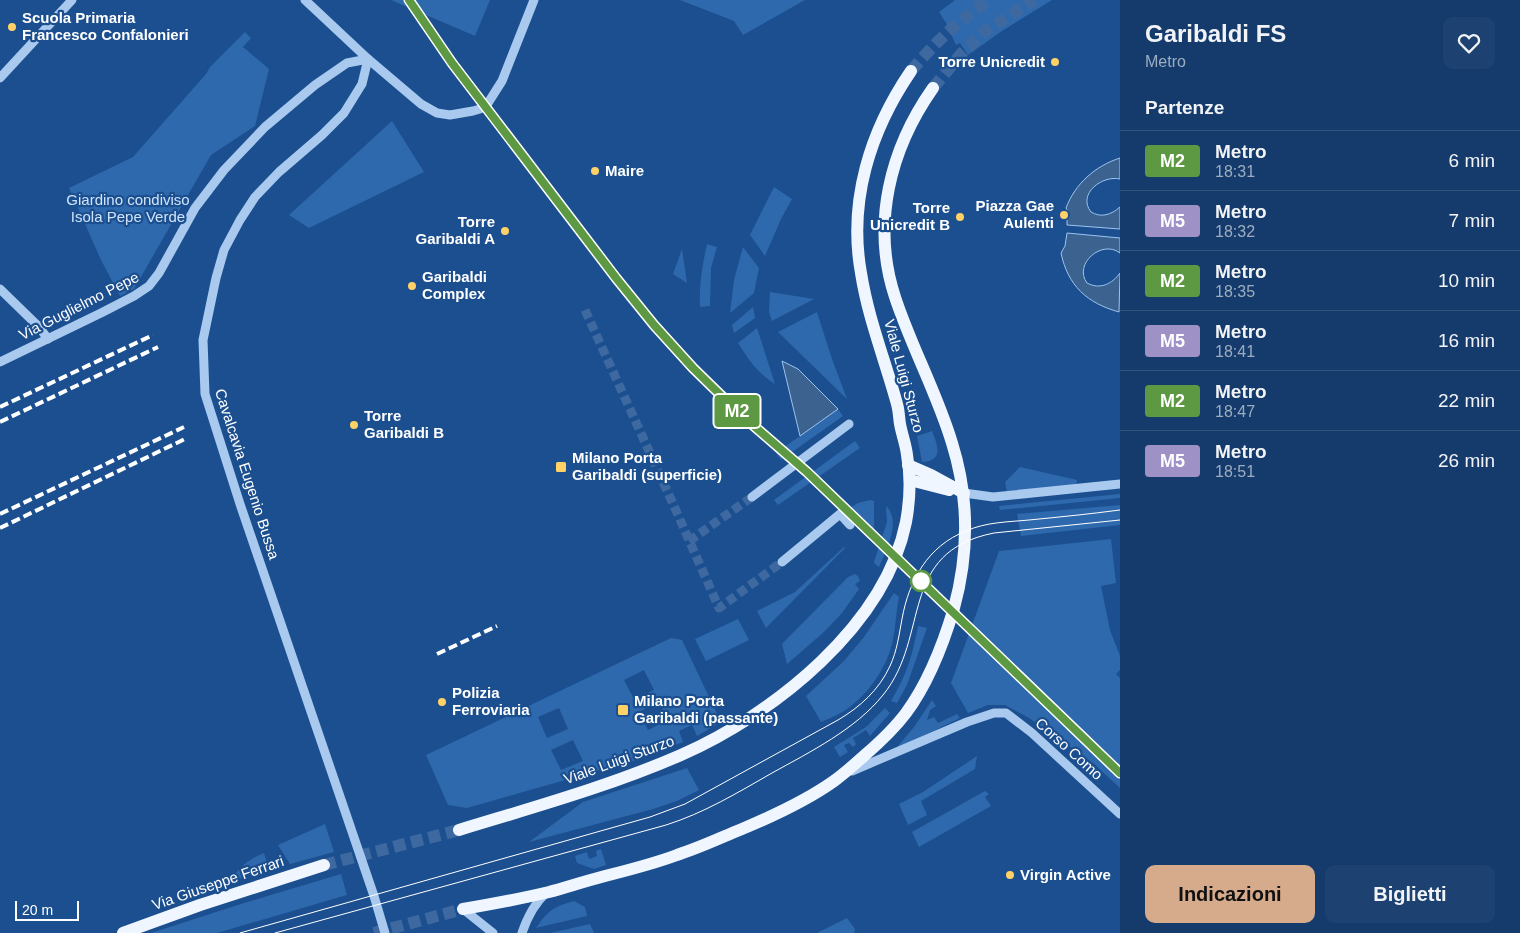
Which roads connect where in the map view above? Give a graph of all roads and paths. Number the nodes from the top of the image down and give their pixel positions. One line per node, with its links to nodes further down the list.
1 (72, 0): 6 (street)
2 (305, 0): 4 (street)
3 (534, 0): 4 (street)
4 (368, 59): 9 (street, Via Guglielmo Pepe); 27 (street, Cavalcavia Eugenio Bussa)
5 (912, 72): 12 (main road, Viale Luigi Sturzo)
6 (0, 78)
7 (933, 88): 15 (main road, Viale Luigi Sturzo)
8 (0, 289): 9 (street)
9 (48, 339): 10 (street, Via Guglielmo Pepe)
10 (0, 362)
11 (849, 424): 16 (street)
12 (908, 465): 13 (main road, Viale Luigi Sturzo); 15 (main road)
13 (910, 480): 15 (main road); 22 (main road, Viale Luigi Sturzo)
14 (1120, 484): 15 (street)
15 (964, 493): 20 (main road, Viale Luigi Sturzo)
16 (752, 497)
17 (850, 525): 18 (street)
18 (782, 562)
19 (994, 712): 20 (street, Viale Luigi Sturzo); 21 (street, Corso Como)
20 (842, 775): 24 (main road, Viale Luigi Sturzo)
21 (1120, 814)
22 (459, 830)
23 (324, 865): 26 (main road, Via Giuseppe Ferrari)
24 (548, 892): 25 (main road, Viale Luigi Sturzo); 29 (street)
25 (463, 910): 28 (street)
26 (123, 933)
27 (385, 933)
28 (493, 933)
29 (522, 933)

